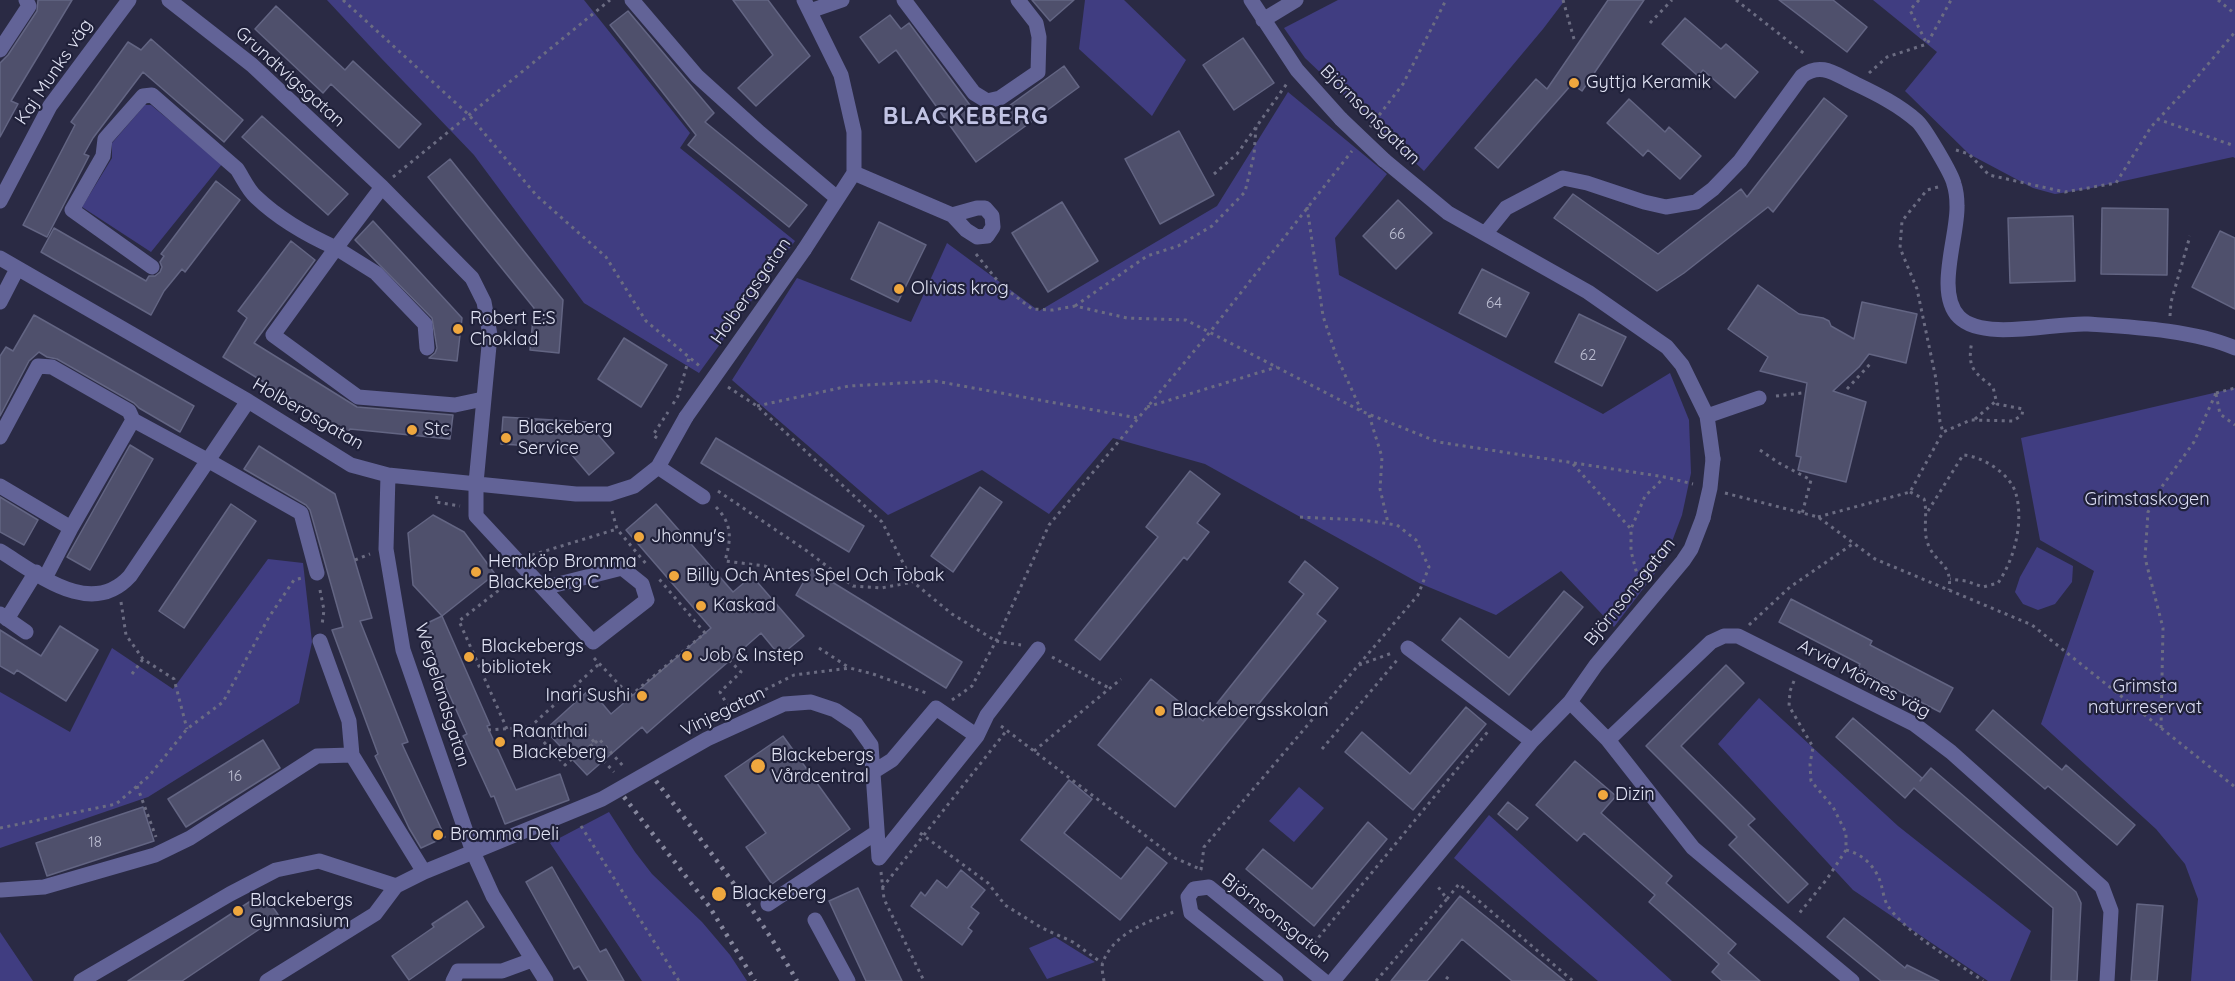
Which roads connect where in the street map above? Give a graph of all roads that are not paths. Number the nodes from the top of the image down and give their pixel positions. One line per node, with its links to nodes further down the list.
1 (26, 0): 12 (street)
2 (129, 0): 16 (street, Kaj Munks väg)
3 (169, 0): 14 (street, Grundtvigsgatan)
4 (632, 0): 15 (street)
5 (842, 0): 10 (street)
6 (904, 0): 7 (street)
7 (1018, 0)
8 (1251, 0): 11 (street, Björnsonsgatan)
9 (1296, 0): 11 (street)
10 (807, 5): 13 (street)
11 (1263, 20): 18 (street, Björnsonsgatan, bridge)
12 (0, 50)
13 (854, 173): 15 (street, Holbergsgatan); 17 (street)
14 (382, 187): 19 (street); 26 (street, Grundtvigsgatan)
15 (837, 198): 33 (street, Holbergsgatan, bridge)
16 (0, 201)
17 (951, 215): 17 (street)
18 (1485, 234): 25 (street); 29 (street, Björnsonsgatan)
19 (336, 248): 21 (street); 24 (street); 26 (street)
20 (0, 258): 22 (street, Holbergsgatan)
21 (152, 267)
22 (17, 269): 23 (street); 28 (street, Holbergsgatan)
23 (0, 302)
24 (426, 348)
25 (2235, 348)
26 (483, 399): 35 (street, Grundtvigsgatan)
27 (1759, 399): 29 (street)
28 (248, 401): 32 (street); 34 (street, Holbergsgatan)
29 (1707, 416): 48 (street, Björnsonsgatan, bridge)
30 (133, 420): 31 (street); 32 (street); 38 (street)
31 (0, 437)
32 (209, 460): 40 (street); 41 (street)
33 (658, 467): 35 (street, Holbergsgatan); 37 (street)
34 (388, 475): 35 (street, Holbergsgatan); 55 (street, Wergelandsgatan)
35 (476, 483): 42 (street, Grundtvigsgatan)
36 (0, 486): 38 (street)
37 (703, 497)
38 (71, 528): 41 (street)
39 (0, 551): 41 (street)
40 (317, 573)
41 (40, 575): 43 (street)
42 (543, 588): 42 (street, Grundtvigsgatan)
43 (3, 617): 44 (street)
44 (26, 632)
45 (320, 641): 52 (street)
46 (1408, 648): 51 (street)
47 (1038, 649): 49 (street)
48 (1570, 702): 50 (street); 51 (street, Björnsonsgatan)
49 (977, 736): 53 (street); 54 (street, Vinjegatan)
50 (1608, 740): 70 (street); 71 (street, Arvid Mörnes väg)
51 (1532, 741): 69 (street, Björnsonsgatan)
52 (352, 755): 56 (street); 58 (street)
53 (873, 772): 54 (street, Vinjegatan); 55 (street, Vinjegatan)
54 (878, 832): 59 (street)
55 (473, 852): 56 (street); 61 (street, Wergelandsgatan)
56 (424, 872): 57 (street)
57 (396, 886): 62 (street); 63 (street)
58 (1, 890)
59 (768, 904)
60 (814, 920): 66 (street)
61 (532, 960): 64 (street); 65 (street, Wergelandsgatan)
62 (81, 981)
63 (267, 981)
64 (453, 981)
65 (546, 981)
66 (848, 981)
67 (1276, 981): 68 (street, Björnsonsgatan)
68 (1324, 981)
69 (1333, 981)
70 (1852, 981)
71 (2107, 981)

